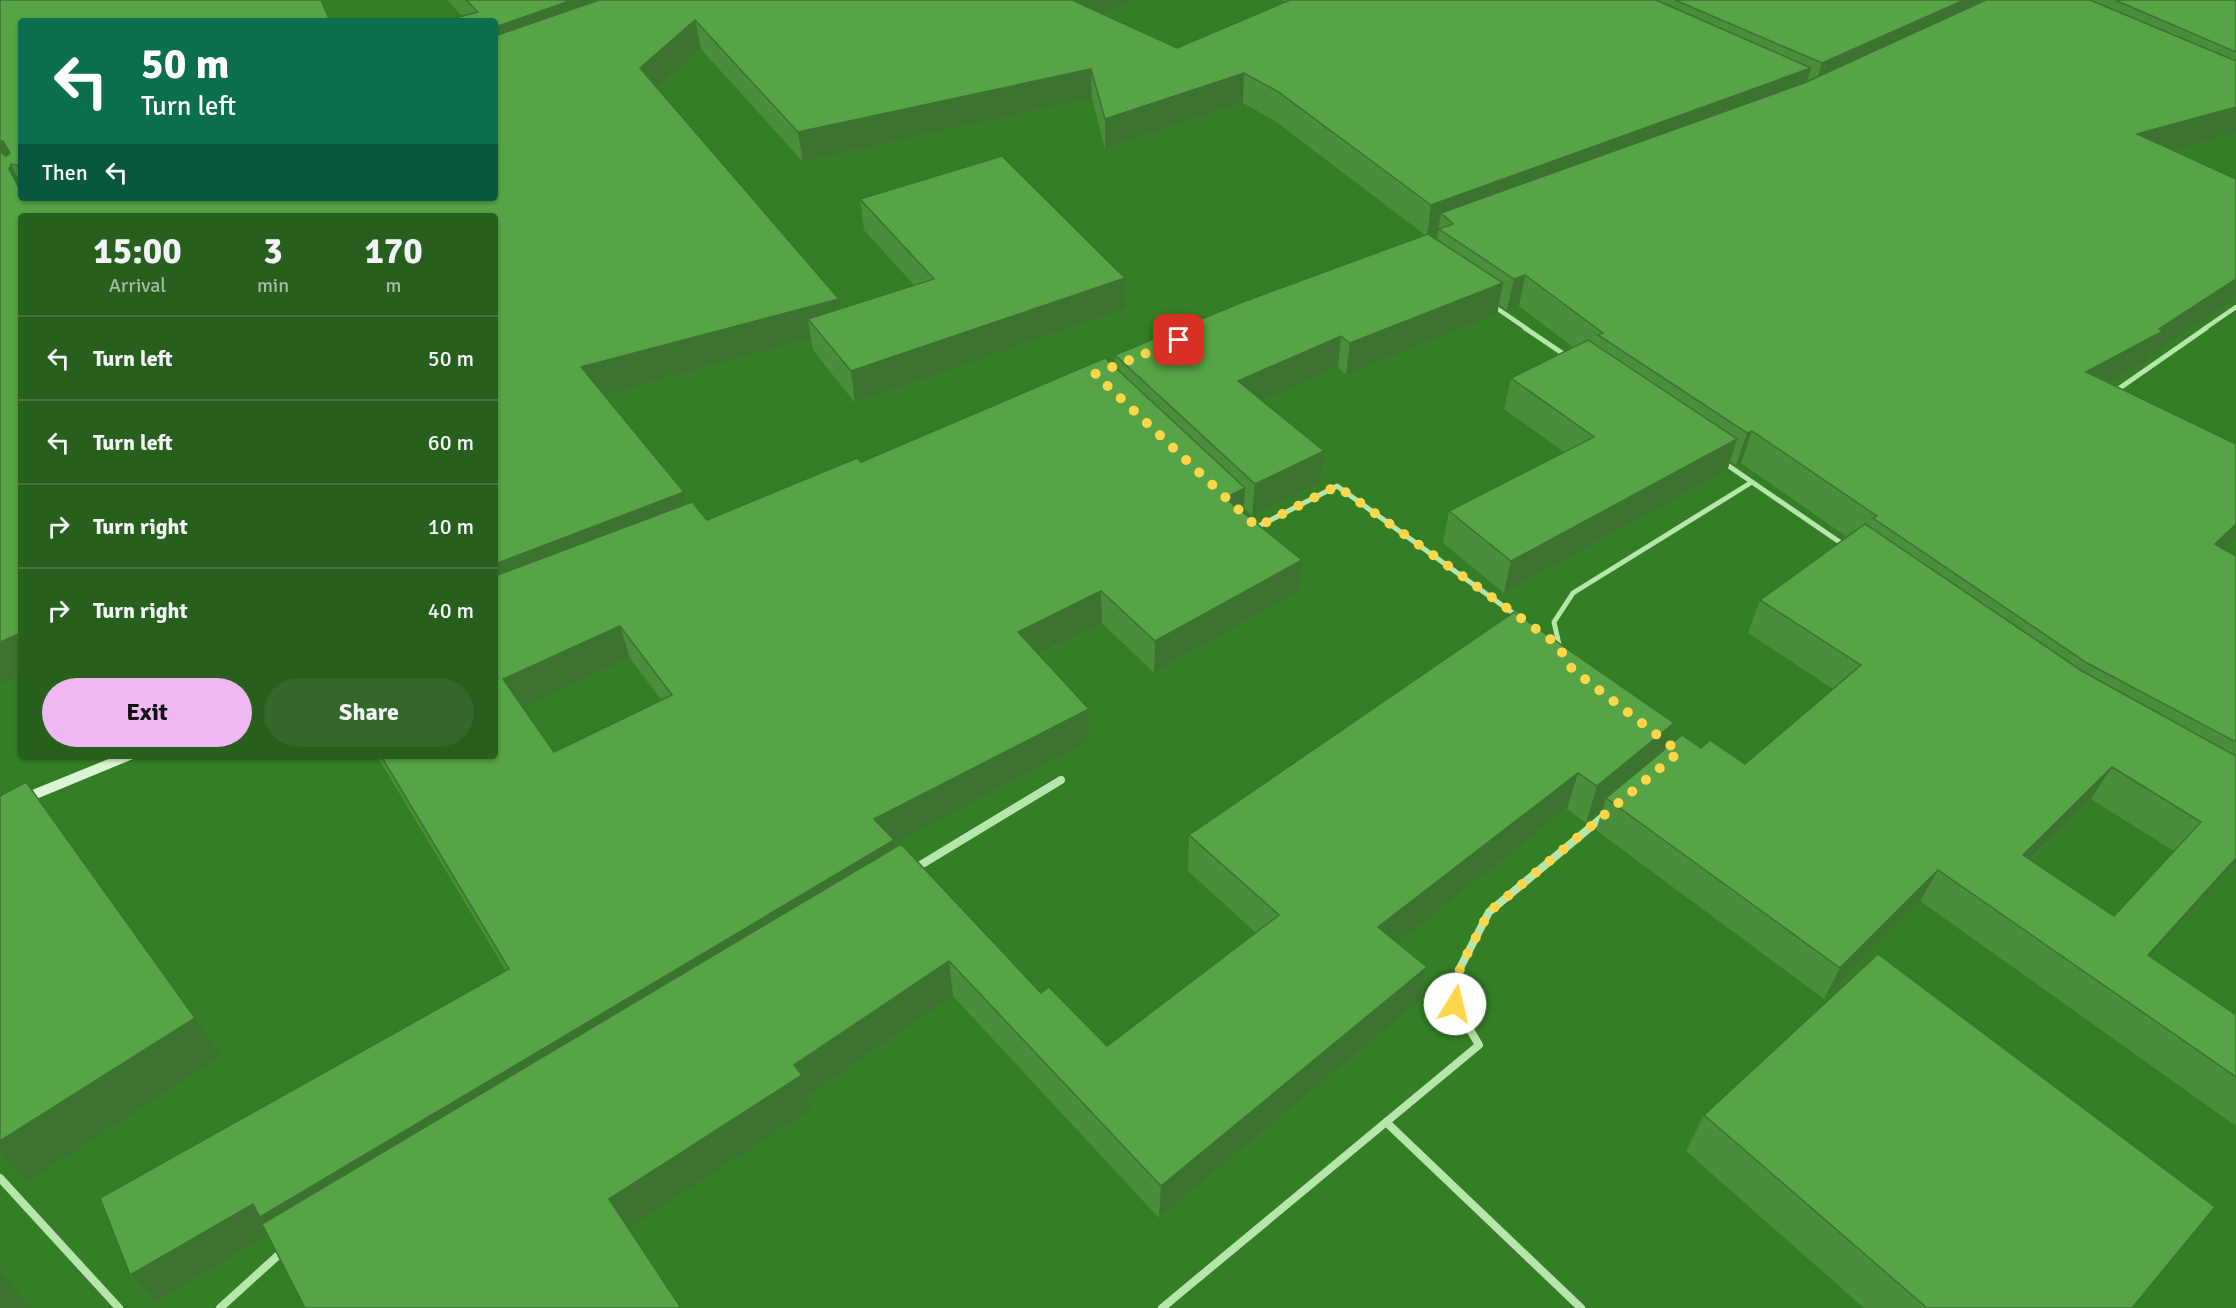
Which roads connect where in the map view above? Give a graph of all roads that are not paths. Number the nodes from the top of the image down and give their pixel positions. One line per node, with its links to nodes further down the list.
1 (1488, 302): 3 (street)
2 (2236, 307): 4 (street)
3 (1576, 362)
4 (2109, 395)
5 (1713, 455): 6 (street)
6 (1752, 482): 8 (street); 11 (street)
7 (1248, 519): 9 (street)
8 (1850, 549)
9 (1528, 623)
10 (1547, 637): 11 (street)
11 (1557, 644): 12 (street)
12 (1567, 661)
13 (122, 759): 16 (street)
14 (1061, 780): 17 (street)
15 (1616, 806): 18 (street)
16 (0, 809)
17 (907, 873)
18 (1386, 1122): 23 (street); 24 (street)
19 (0, 1178): 21 (street)
20 (292, 1245): 22 (street)
21 (119, 1308)
22 (220, 1308)
23 (1162, 1308)
24 (1581, 1308)

